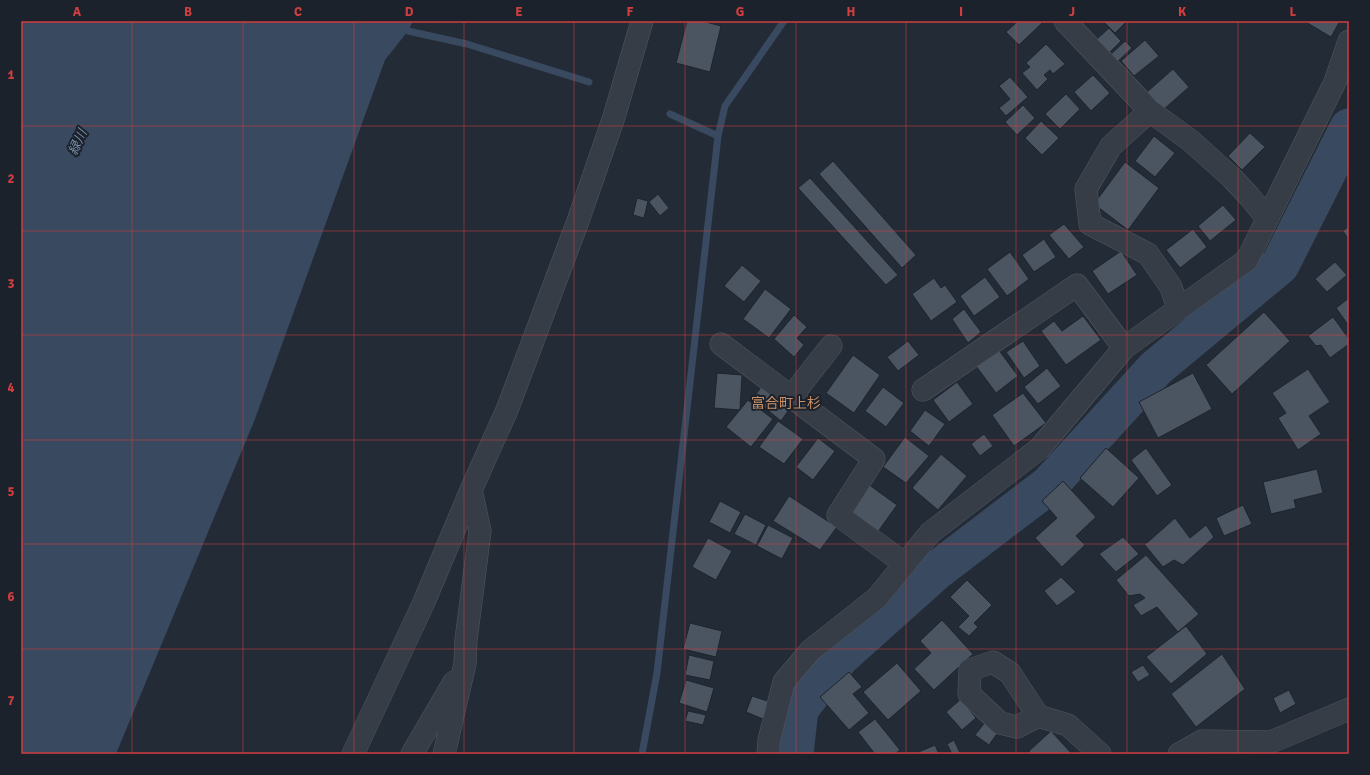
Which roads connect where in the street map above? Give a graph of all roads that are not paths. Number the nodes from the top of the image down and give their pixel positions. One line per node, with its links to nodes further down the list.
1 (1065, 21): 4 (street)
2 (642, 24): 12 (street)
3 (1349, 41): 5 (street)
4 (1150, 111): 5 (street); 6 (street)
5 (1267, 218): 6 (street)
6 (1178, 309): 9 (street)
7 (721, 344): 11 (street)
8 (830, 346): 11 (street)
9 (1124, 348): 10 (street); 13 (street)
10 (923, 390)
11 (790, 397): 13 (street)
12 (471, 490): 14 (street); 17 (street)
13 (904, 564): 20 (street)
14 (465, 664): 18 (street); 19 (street)
15 (1349, 709): 22 (street)
16 (1038, 716): 21 (street)
17 (353, 754)
18 (412, 754)
19 (444, 754)
20 (768, 754)
21 (1100, 754)
22 (1179, 754)

